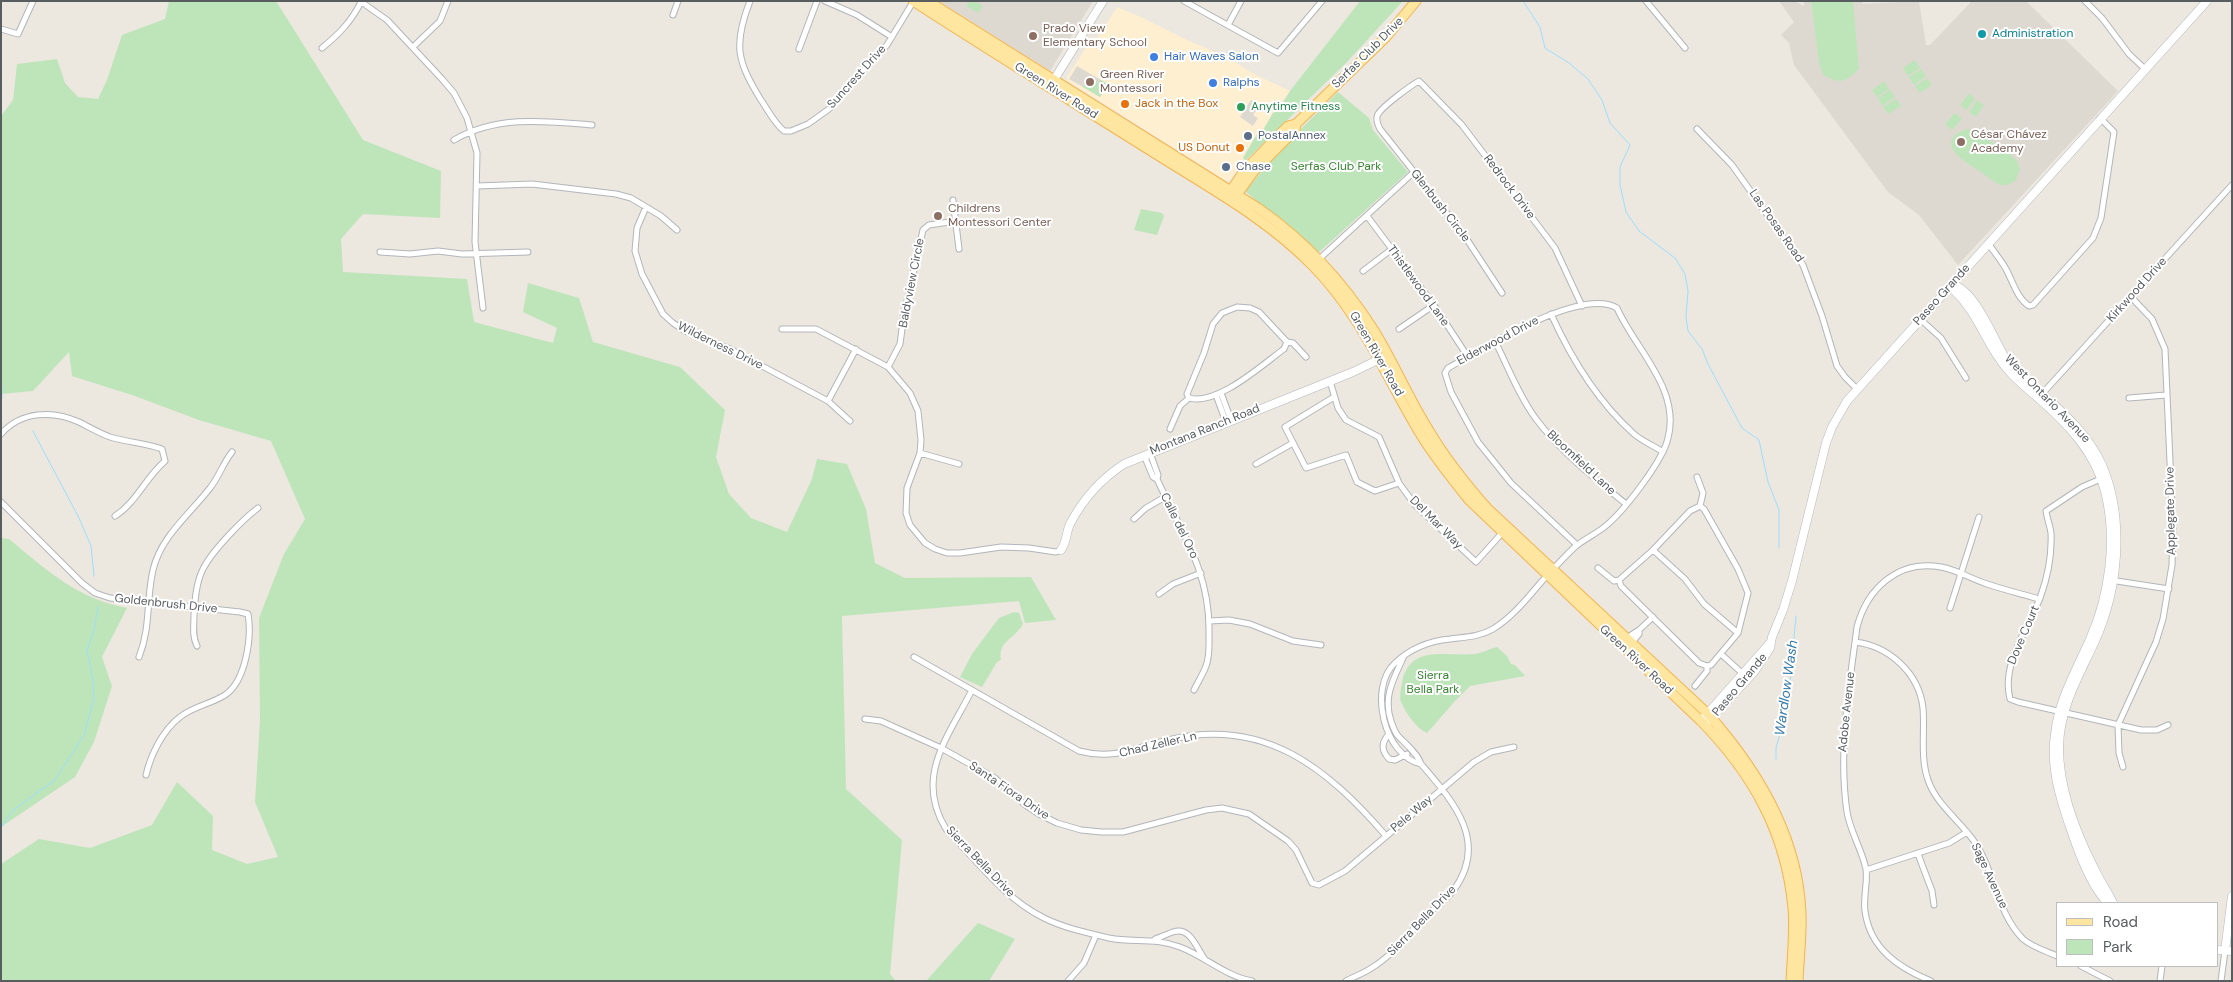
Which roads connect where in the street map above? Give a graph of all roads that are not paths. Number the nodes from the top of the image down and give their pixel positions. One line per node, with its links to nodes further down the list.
1 (34, 1): 20 (street)
2 (448, 1): 24 (street)
3 (678, 1): 18 (street)
4 (750, 1): 21 (street, Suncrest Drive)
5 (817, 1): 27 (street)
6 (825, 1): 21 (street)
7 (928, 1): 17 (main road); 22 (main road, Green River Road)
8 (1103, 1): 30 (main road)
9 (1184, 1): 19 (street)
10 (1241, 1): 19 (street)
11 (1322, 1): 19 (street)
12 (1416, 1): 39 (main road, Serfas Club Drive)
13 (1646, 1): 26 (street)
14 (2085, 1): 28 (street)
15 (2207, 1): 28 (main road, Paseo Grande)
16 (361, 2): 24 (street); 25 (street)
17 (913, 2): 21 (street, Suncrest Drive); 23 (main road, Green River Road)
18 (673, 15)
19 (1228, 25)
20 (1, 29)
21 (892, 37)
22 (988, 39): 23 (main road); 30 (main road, Green River Road)
23 (979, 43): 30 (main road, Green River Road)
24 (413, 47): 34 (street)
25 (322, 48)
26 (1685, 48)
27 (799, 49)
28 (2145, 69): 31 (main road, Paseo Grande)
29 (1419, 81): 36 (street, Glenbush Circle); 57 (street, Redrock Drive)
30 (1052, 84): 39 (main road, Green River Road)
31 (2100, 118): 45 (main road, Paseo Grande); 45 (street)
32 (592, 125): 34 (street)
33 (1697, 130): 72 (street, Las Posas Road)
34 (472, 132): 35 (street); 38 (street)
35 (454, 140)
36 (1414, 172): 42 (street); 54 (street, Glenbush Circle)
37 (2232, 185): 55 (street, Kirkwood Drive)
38 (477, 186): 41 (street); 50 (street)
39 (1232, 196): 51 (main road, Green River Road)
40 (953, 200): 43 (street)
41 (646, 207): 44 (street); 79 (street, Wilderness Drive)
42 (1367, 216): 47 (street, Thistlewood Lane); 51 (street)
43 (956, 221): 46 (street); 69 (street, Baldyview Circle)
44 (677, 230)
45 (1988, 243): 53 (main road, Paseo Grande)
46 (959, 249)
47 (1392, 249): 52 (street); 56 (street, Thistlewood Lane)
48 (380, 252): 50 (street)
49 (528, 252): 50 (street)
50 (477, 254): 58 (street)
51 (1316, 262): 67 (main road, Green River Road)
52 (1363, 271)
53 (1952, 285): 60 (main road, Paseo Grande); 76 (main road, West Ontario Avenue)
54 (1502, 292)
55 (2131, 297): 74 (street, Applegate Drive); 76 (street, Kirkwood Drive)
56 (1434, 304): 62 (street); 68 (street, Thistlewood Lane)
57 (1582, 306): 59 (street, Elderwood Drive); 86 (street, Elderwood Drive)
58 (483, 308)
59 (1552, 314): 63 (street, Elderwood Drive); 86 (street)
60 (1920, 319): 70 (street); 72 (main road, Paseo Grande)
61 (782, 329): 65 (street)
62 (1399, 329)
63 (1495, 341): 68 (street, Elderwood Drive); 96 (street, Bloomfield Lane)
64 (1287, 342): 66 (street); 73 (street); 77 (street)
65 (856, 350): 69 (street); 79 (street)
66 (1306, 357)
67 (1384, 357): 71 (main road, Montana Ranch Road); 102 (main road, Green River Road); 107 (main road, Green River Road)
68 (1468, 357): 103 (street, Elderwood Drive)
69 (888, 367): 87 (street)
70 (1966, 378)
71 (1330, 381): 75 (street, Del Mar Way); 81 (main road, Montana Ranch Road)
72 (1857, 389): 124 (main road, Paseo Grande)
73 (1218, 394): 77 (street); 81 (street)
74 (2166, 395): 78 (street); 112 (street, Applegate Drive)
75 (1334, 397): 84 (street); 93 (street, Del Mar Way)
76 (2041, 397): 92 (main road, West Ontario Avenue)
77 (1189, 398): 82 (street)
78 (2129, 398)
79 (828, 401): 80 (street, Wilderness Drive)
80 (850, 421)
81 (1229, 421): 88 (main road, Montana Ranch Road)
82 (1170, 428)
83 (2, 433): 99 (street)
84 (1293, 443): 90 (street); 93 (street)
85 (232, 452): 115 (street)
86 (1663, 452): 96 (street, Sierra Bella Drive)
87 (920, 453): 89 (street); 104 (street)
88 (1147, 454): 94 (street, Calle del Oro); 104 (main road, Montana Ranch Road)
89 (960, 464)
90 (1256, 464)
91 (1697, 477): 97 (street)
92 (2103, 478): 111 (main road, West Ontario Avenue); 114 (street, Dove Court)
93 (1399, 482): 102 (street, Del Mar Way)
94 (1165, 497): 101 (street); 109 (street, Calle del Oro)
95 (1, 502): 115 (street, Goldenbrush Drive)
96 (1626, 504): 103 (street, Sierra Bella Drive)
97 (1700, 506): 105 (street); 122 (street)
98 (258, 508): 117 (street)
99 (115, 516)
100 (1979, 517): 108 (street)
101 (1134, 519)
102 (1502, 533): 107 (main road, Green River Road)
103 (1577, 545): 107 (street, Sierra Bella Drive)
104 (1061, 550)
105 (1653, 550): 110 (street); 122 (street)
106 (1598, 568): 110 (street)
107 (1550, 572): 116 (main road, Green River Road); 123 (main road, Green River Road); 129 (street, Sierra Bella Drive)
108 (1961, 572): 114 (street, Adobe Avenue); 118 (street); 125 (street, Adobe Avenue)
109 (1201, 573): 113 (street); 120 (street, Calle del Oro)
110 (1619, 580): 119 (street)
111 (2110, 580): 112 (street); 137 (main road, West Ontario Avenue)
112 (2169, 589): 141 (street, Applegate Drive)
113 (1159, 594)
114 (2039, 599): 137 (street, Dove Court)
115 (149, 604): 117 (street, Goldenbrush Drive); 130 (street)
116 (1580, 607): 123 (main road); 140 (main road, Green River Road)
117 (195, 608): 127 (street); 150 (street, Goldenbrush Drive)
118 (1950, 608)
119 (1653, 617): 121 (street); 132 (street)
120 (1210, 621): 126 (street); 136 (street, Calle del Oro)
121 (1639, 630)
122 (1738, 633): 128 (street)
123 (1630, 640): 138 (main road, Green River Road)
124 (1770, 642): 133 (main road, Paseo Grande); 138 (main road, Paseo Grande)
125 (1855, 642): 152 (street, Sage Avenue); 155 (street, Adobe Avenue)
126 (1321, 645)
127 (197, 646)
128 (1721, 654): 132 (street); 133 (street)
129 (1404, 656): 143 (street, Sierra Bella Drive); 146 (street, Sierra Bella Drive)
130 (139, 657)
131 (914, 657): 135 (street, Chad Zeller Ln)
132 (1707, 666): 134 (street)
133 (1742, 673): 138 (main road, Paseo Grande)
134 (1695, 686)
135 (972, 690): 145 (street, Sierra Bella Drive); 153 (street, Chad Zeller Ln)
136 (1194, 690)
137 (2062, 711): 141 (street, Dove Court); 158 (main road, West Ontario Avenue); 159 (main road, West Ontario Avenue)
138 (1710, 716): 140 (main road, Paseo Grande); 172 (main road, Green River Road)
139 (865, 719): 145 (street, Santa Fiora Drive)
140 (1703, 723): 171 (main road, Green River Road)
141 (2118, 725): 142 (street, Dove Court); 149 (street)
142 (2168, 725)
143 (1389, 734): 147 (street, Sierra Bella Drive); 147 (street)
144 (1514, 747): 151 (street, Pele Way)
145 (941, 748): 156 (street, Santa Fiora Drive); 161 (street, Sierra Bella Drive)
146 (1410, 749): 147 (street); 148 (street, Sierra Bella Drive)
147 (1406, 756): 148 (street, Sierra Bella Drive)
148 (1421, 764): 151 (street, Sierra Bella Drive)
149 (2123, 767)
150 (146, 775)
151 (1442, 788): 153 (street, Pele Way); 170 (street, Sierra Bella Drive)
152 (1967, 832): 154 (street); 164 (street, Sage Avenue)
153 (1386, 836): 156 (street, Pele Way)
154 (1918, 854): 155 (street); 160 (street)
155 (1866, 870): 173 (street, Adobe Avenue)
156 (1312, 883)
157 (2232, 896): 163 (main road)
158 (2107, 902)
159 (2112, 902)
160 (1934, 905)
161 (1096, 935): 162 (street, Sierra Bella Drive); 168 (street)
162 (1154, 940): 165 (street, Sierra Bella Drive); 165 (street, Sierra Bella Drive)
163 (2224, 950): 176 (street)
164 (2056, 956)
165 (1204, 958): 169 (street, Sierra Bella Drive)
166 (2083, 967): 174 (street)
167 (2162, 967): 175 (street)
168 (1068, 981)
169 (1252, 981)
170 (1346, 981)
171 (1791, 981)
172 (1798, 981)
173 (1932, 981)
174 (2110, 981)
175 (2160, 981)
176 (2221, 981)

